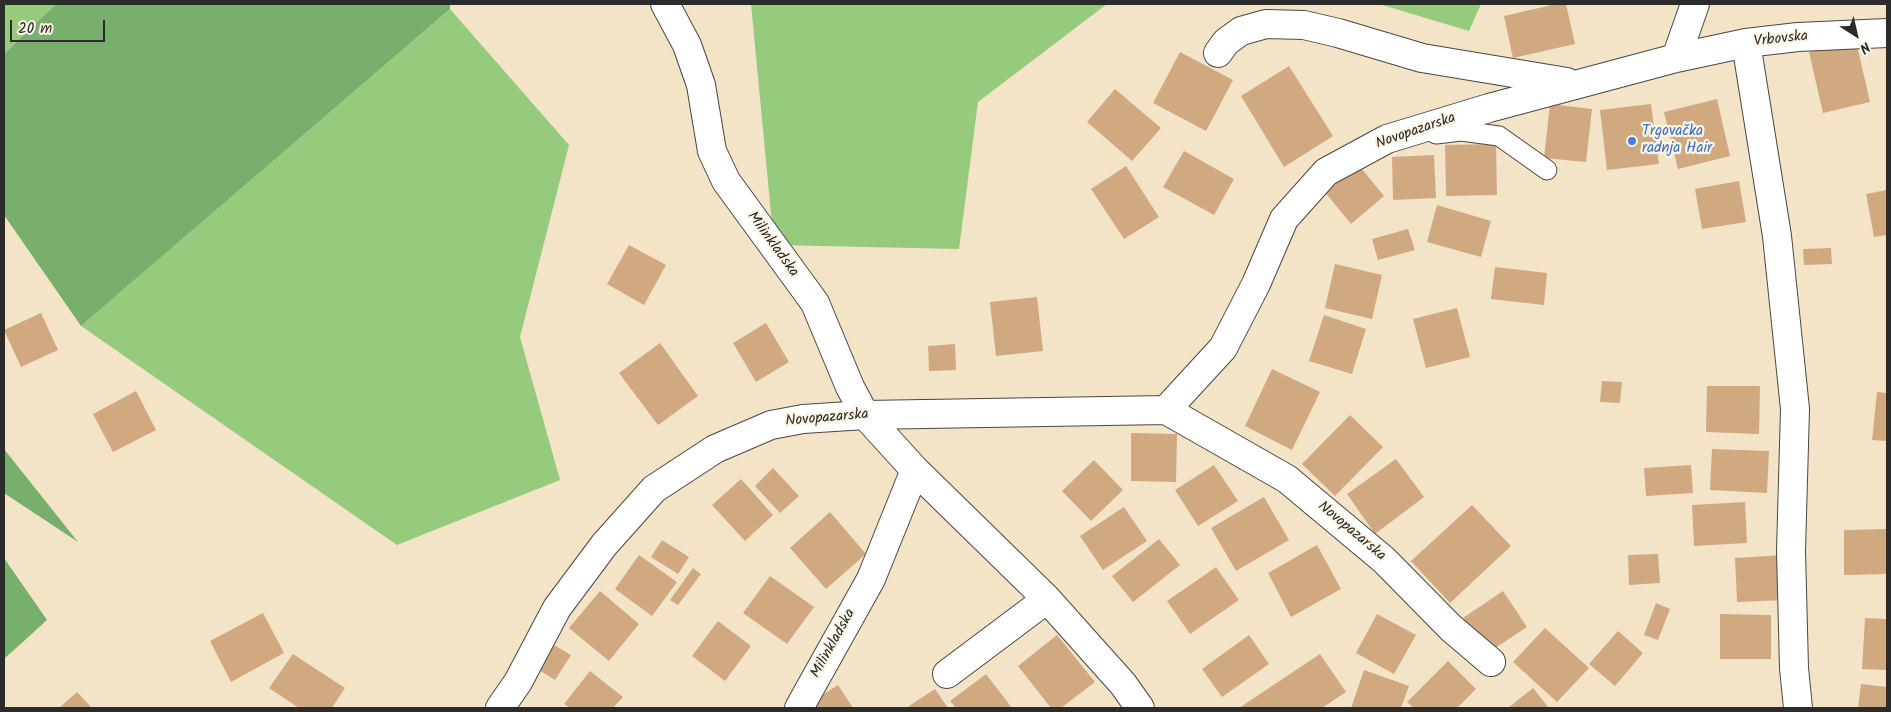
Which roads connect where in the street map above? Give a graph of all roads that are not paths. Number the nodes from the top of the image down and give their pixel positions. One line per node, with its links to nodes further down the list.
1 (665, 4): 11 (street, Milinkladska)
2 (1695, 4): 6 (street)
3 (1887, 33): 4 (street, Vrbovska)
4 (1746, 43): 6 (street, Vrbovska); 19 (street)
5 (1218, 53): 7 (street)
6 (1676, 58): 7 (street, Novopazarska)
7 (1578, 84): 8 (street, Novopazarska)
8 (1387, 139): 9 (lane); 10 (street, Novopazarska)
9 (1547, 170)
10 (1166, 410): 11 (street, Novopazarska); 14 (street, Novopazarska)
11 (865, 415): 12 (street, Milinkladska); 16 (street, Novopazarska)
12 (915, 470): 13 (street, Milinkladska); 17 (street, Milinkladska)
13 (1047, 600): 15 (street); 18 (street, Milinkladska)
14 (1491, 662)
15 (947, 674)
16 (500, 708)
17 (799, 708)
18 (1140, 708)
19 (1798, 708)

